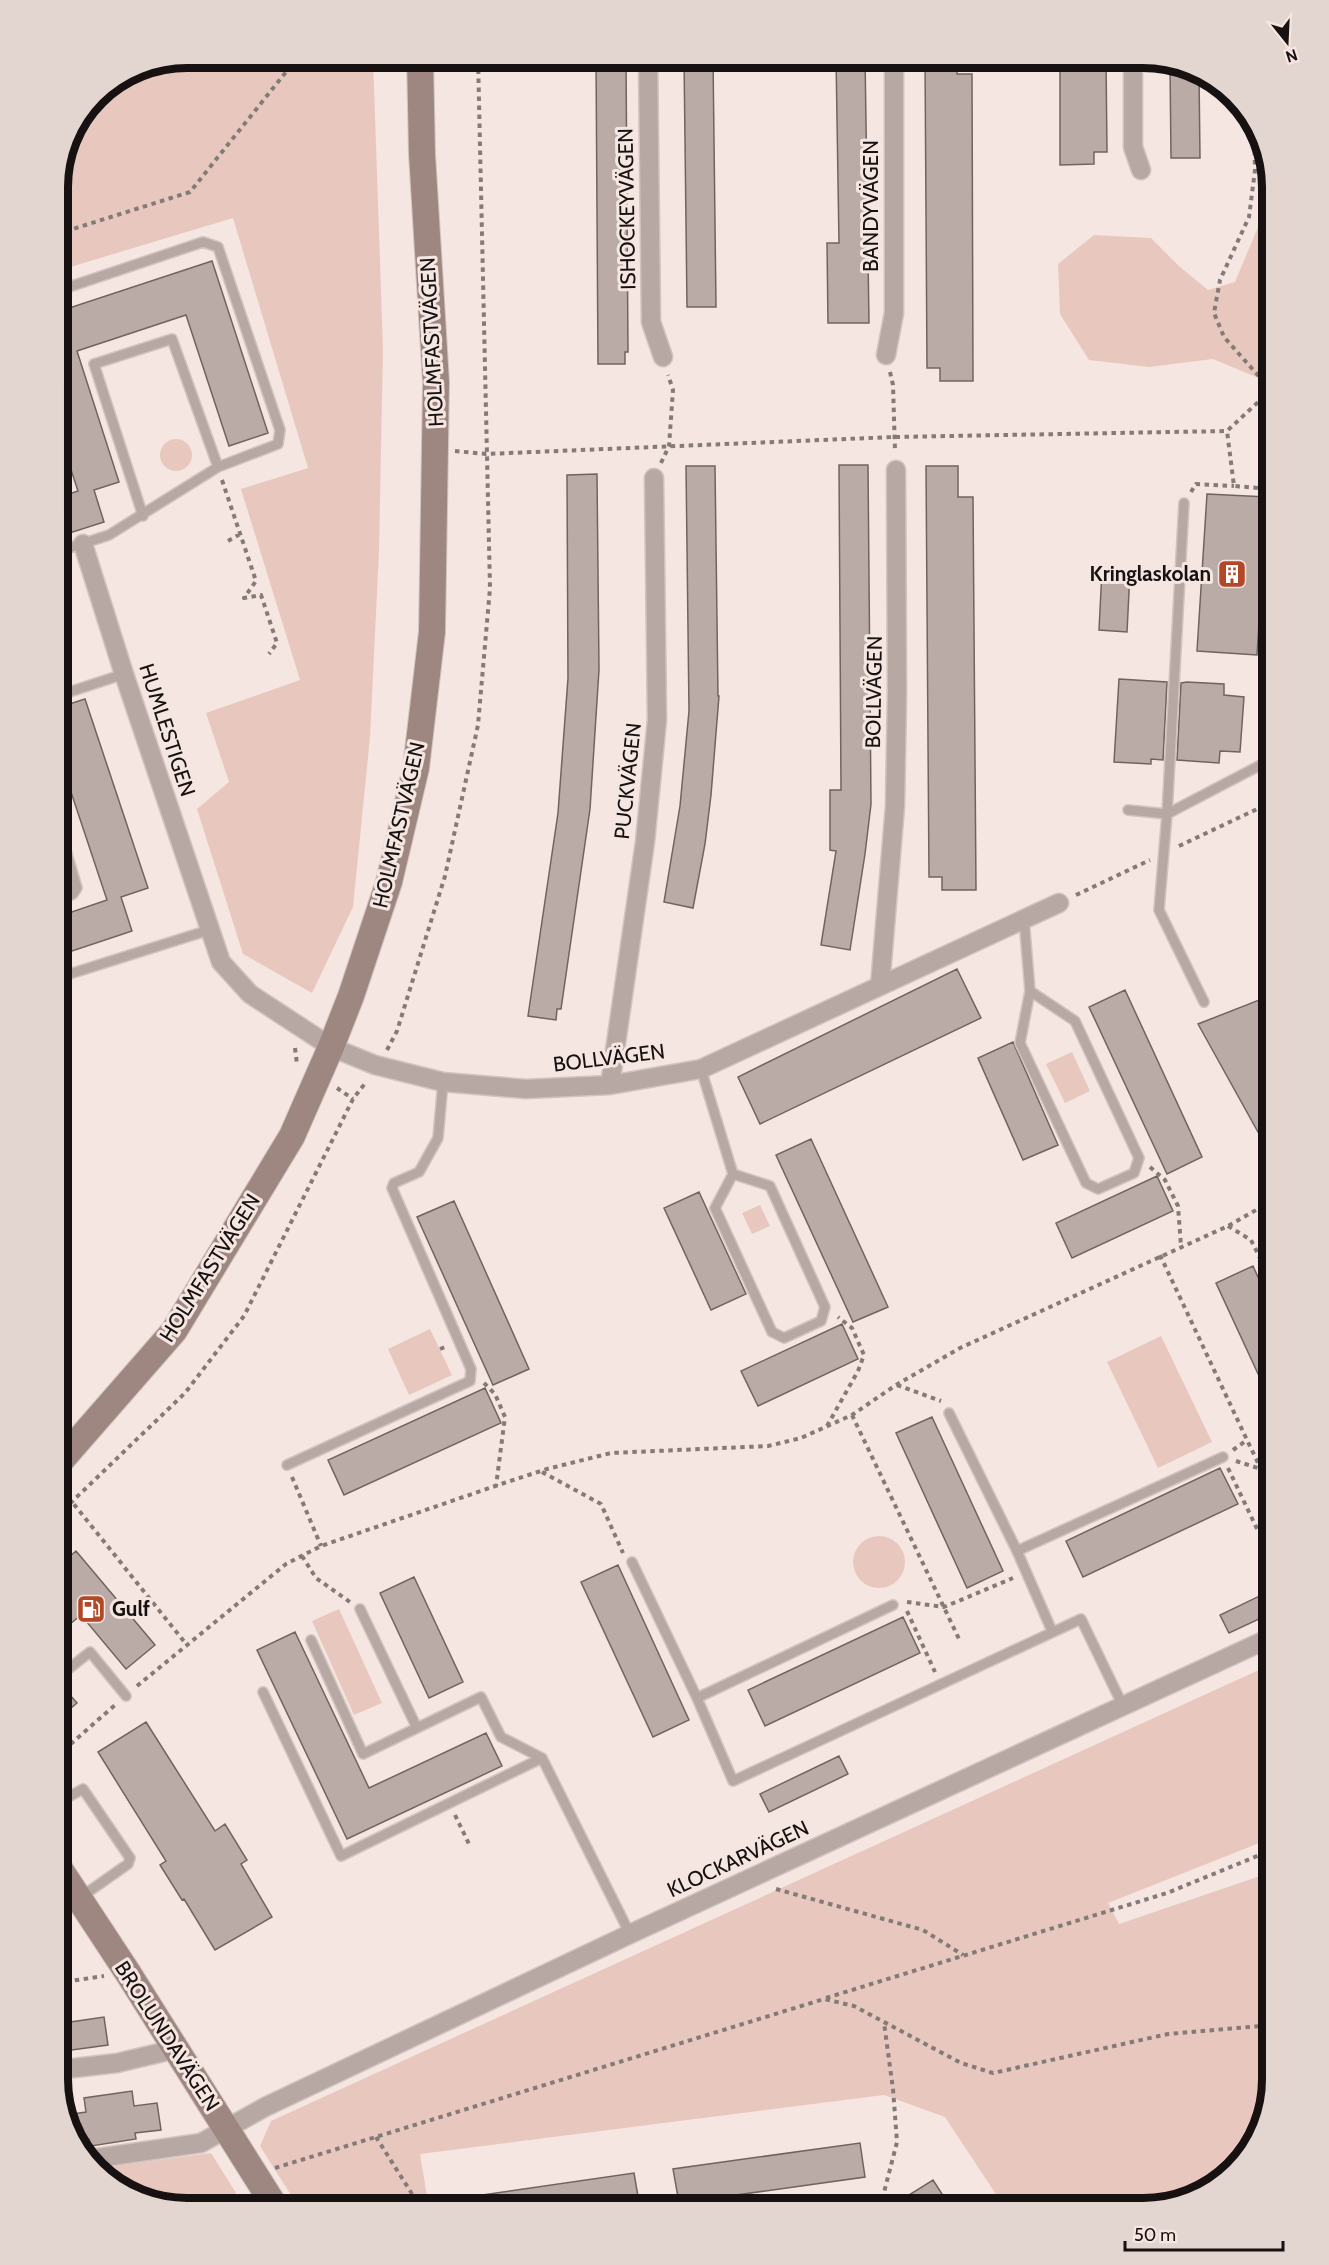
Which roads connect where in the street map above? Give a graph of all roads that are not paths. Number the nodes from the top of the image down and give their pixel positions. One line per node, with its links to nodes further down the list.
1 (420, 68): 30 (street, HOLMFASTVÄGEN)
2 (648, 68): 8 (street, ISHOCKEYVÄGEN)
3 (894, 68): 7 (street, BANDYVÄGEN)
4 (1133, 68): 5 (street)
5 (1141, 170)
6 (68, 287): 9 (lane)
7 (885, 355)
8 (663, 357)
9 (218, 467): 13 (lane); 13 (lane)
10 (896, 470): 27 (street, BOLLVÄGEN)
11 (654, 478): 33 (street, PUCKVÄGEN)
12 (1184, 503): 20 (lane)
13 (143, 516): 14 (lane)
14 (83, 544): 15 (lane); 16 (street, HUMLESTIGEN)
15 (68, 549)
16 (124, 674): 17 (lane); 25 (street, HUMLESTIGEN)
17 (68, 692)
18 (1262, 764): 20 (lane)
19 (1128, 810): 20 (lane)
20 (1167, 814): 29 (lane)
21 (68, 857): 22 (lane)
22 (68, 896)
23 (1059, 903): 24 (street, BOLLVÄGEN)
24 (1024, 919): 27 (street, BOLLVÄGEN); 28 (lane)
25 (209, 930): 26 (lane); 30 (street, HUMLESTIGEN)
26 (68, 975)
27 (880, 986): 31 (street, BOLLVÄGEN)
28 (1030, 991): 28 (lane)
29 (1204, 1002)
30 (331, 1047): 32 (street, BOLLVÄGEN); 36 (street, HOLMFASTVÄGEN)
31 (701, 1069): 33 (street, BOLLVÄGEN); 34 (lane)
32 (443, 1083): 33 (street, BOLLVÄGEN); 38 (lane)
33 (610, 1085)
34 (732, 1174): 34 (lane)
35 (949, 1413): 39 (lane)
36 (68, 1452)
37 (1223, 1457): 39 (lane)
38 (287, 1465)
39 (1017, 1551): 43 (lane)
40 (632, 1562): 49 (lane)
41 (893, 1605): 49 (lane)
42 (360, 1609): 51 (lane)
43 (1052, 1631): 49 (lane); 50 (lane)
44 (311, 1640): 51 (lane)
45 (1262, 1642): 50 (street, KLOCKARVÄGEN)
46 (68, 1669): 48 (lane)
47 (263, 1692): 52 (lane)
48 (126, 1696)
49 (697, 1698)
50 (1123, 1706): 56 (street, KLOCKARVÄGEN)
51 (417, 1728): 52 (lane)
52 (542, 1758): 56 (lane)
53 (68, 1797): 55 (lane)
54 (68, 1881): 55 (street, BROLUNDAVÄGEN)
55 (80, 1898): 57 (street, BROLUNDAVÄGEN)
56 (630, 1934): 59 (street, KLOCKARVÄGEN)
57 (176, 2049): 58 (street); 59 (street, BROLUNDAVÄGEN)
58 (68, 2069)
59 (228, 2130): 60 (street, KLOCKARVÄGEN); 61 (street, BROLUNDAVÄGEN)
60 (98, 2158)
61 (269, 2197)

